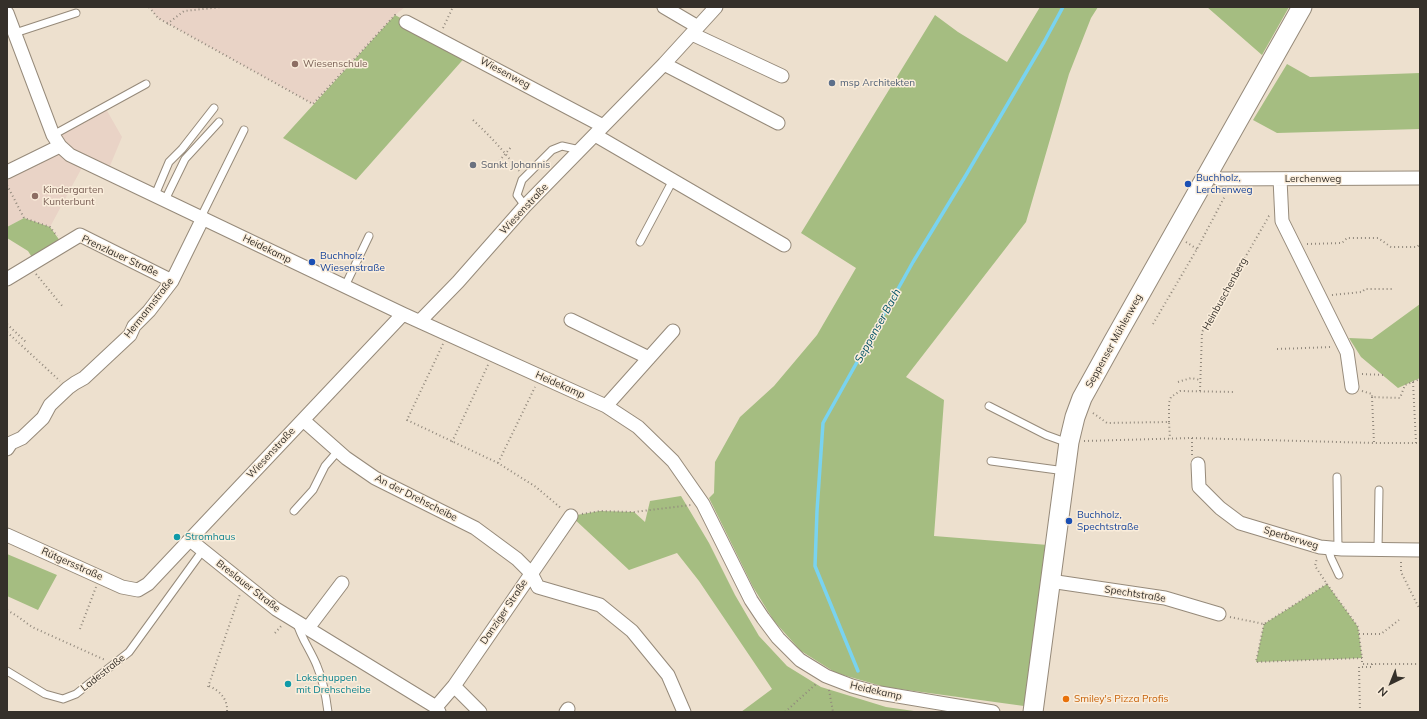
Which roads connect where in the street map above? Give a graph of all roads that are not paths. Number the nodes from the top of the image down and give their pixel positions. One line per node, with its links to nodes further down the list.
1 (664, 7): 7 (street)
2 (716, 7): 7 (street, Wiesenstraße)
3 (1302, 7): 21 (street, Seppenser Mühlenweg)
4 (7, 13): 8 (street, Heidekamp)
5 (76, 13): 8 (lane)
6 (406, 22): 16 (street, Wiesenweg)
7 (695, 30): 9 (street, Wiesenstraße); 10 (street)
8 (15, 33): 17 (street, Heidekamp)
9 (664, 64): 14 (street); 16 (street, Wiesenstraße)
10 (782, 76)
11 (146, 84): 17 (lane)
12 (214, 108): 25 (lane)
13 (219, 122): 25 (lane)
14 (778, 123)
15 (244, 130): 27 (lane)
16 (599, 130): 19 (street, Wiesenstraße); 24 (street, Wiesenweg)
17 (54, 134): 18 (street, Heidekamp)
18 (60, 146): 20 (street); 25 (street, Heidekamp)
19 (580, 150): 26 (street, Wiesenstraße); 26 (lane)
20 (7, 172)
21 (1209, 172): 23 (street, Lerchenweg); 43 (street, Seppenser Mühlenweg)
22 (1420, 178): 23 (street, Lerchenweg)
23 (1280, 179): 39 (street)
24 (673, 180): 29 (lane); 30 (street, Wiesenweg)
25 (160, 198): 27 (street, Heidekamp)
26 (525, 206): 36 (street, Wiesenstraße)
27 (202, 218): 32 (street, Hermannstraße); 33 (street, Heidekamp)
28 (369, 236): 33 (lane)
29 (640, 242)
30 (784, 245)
31 (7, 279): 32 (street, Prenzlauer Straße)
32 (172, 281): 44 (street, Hermannstraße)
33 (345, 286): 34 (street, Heidekamp)
34 (403, 314): 36 (street, Heidekamp); 42 (street, Wiesenstraße)
35 (571, 320): 38 (street)
36 (420, 321): 40 (street, Heidekamp)
37 (673, 332): 38 (street)
38 (649, 358): 40 (street)
39 (1352, 387)
40 (606, 406): 73 (street, Heidekamp)
41 (989, 406): 43 (lane)
42 (303, 420): 45 (street, An der Drehscheibe); 54 (street, Wiesenstraße)
43 (1069, 442): 48 (street, Seppenser Mühlenweg)
44 (7, 449)
45 (338, 451): 51 (lane); 59 (street, An der Drehscheibe)
46 (991, 461): 48 (lane)
47 (1198, 464): 55 (street, Sperberweg)
48 (1065, 471): 61 (street, Seppenser Mühlenweg)
49 (1337, 477): 55 (lane)
50 (1379, 490): 56 (lane)
51 (294, 511)
52 (571, 516): 59 (street, Danziger Straße)
53 (7, 535): 63 (street, Rütgersstraße)
54 (190, 540): 57 (street, Breslauer Straße); 63 (street, Wiesenstraße)
55 (1328, 548): 56 (street, Sperberweg); 60 (lane)
56 (1378, 549): 58 (street, Sperberweg)
57 (202, 550): 65 (street, Breslauer Straße); 67 (lane, Ladestraße)
58 (1420, 550)
59 (531, 573): 68 (street, Danziger Straße); 72 (street, An der Drehscheibe)
60 (1339, 575)
61 (1050, 581): 64 (street, Spechtstraße); 74 (street, Seppenser Mühlenweg)
62 (342, 583): 66 (street)
63 (138, 590)
64 (1219, 614)
65 (296, 621): 66 (street, Breslauer Straße); 70 (lane)
66 (308, 628): 69 (street, Breslauer Straße)
67 (7, 671)
68 (454, 686): 69 (street, Danziger Straße); 71 (street)
69 (438, 709)
70 (328, 712)
71 (480, 712)
72 (684, 712)
73 (993, 712)
74 (1033, 712)

